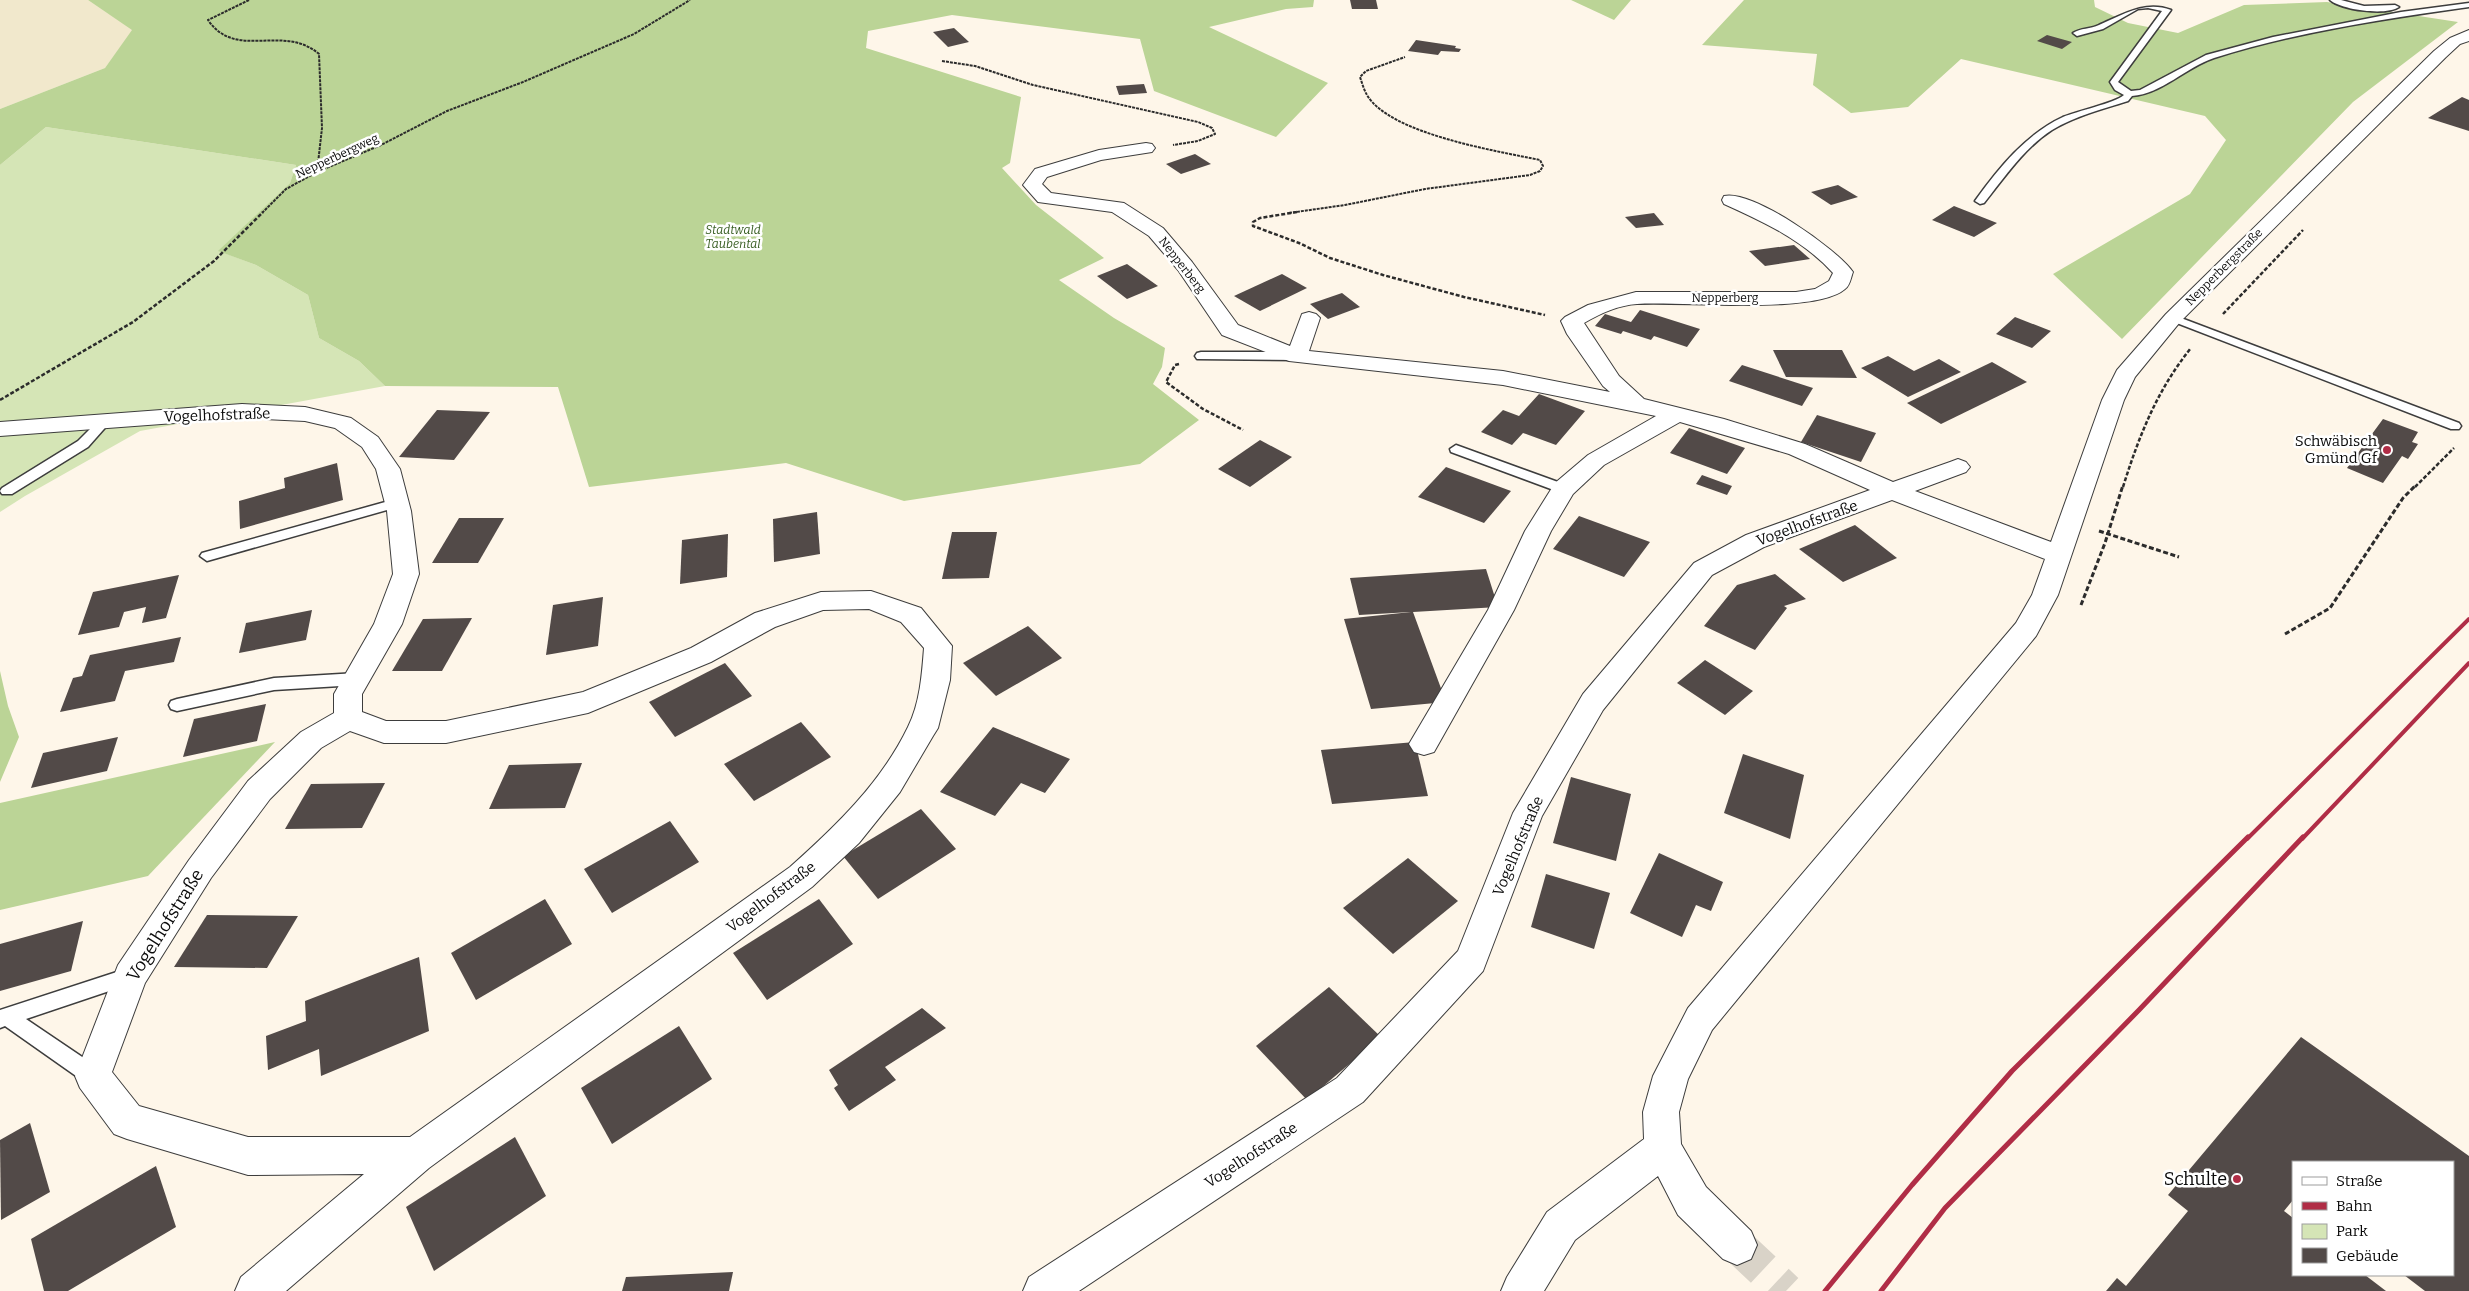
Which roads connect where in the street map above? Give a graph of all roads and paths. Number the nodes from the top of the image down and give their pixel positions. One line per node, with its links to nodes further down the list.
1 (249, 0): 12 (path)
2 (690, 0): 12 (path, Nepperbergweg)
3 (2334, 0): 4 (lane)
4 (2444, 0)
5 (2469, 4): 10 (lane)
6 (2077, 33): 10 (lane)
7 (2469, 35): 17 (street, Nepperbergstraße)
8 (1405, 57): 18 (path)
9 (942, 61): 11 (path)
10 (2129, 94): 14 (lane)
11 (1146, 148): 21 (street, Nepperberg)
12 (317, 172): 22 (path, Nepperbergweg)
13 (1731, 200): 18 (street, Nepperberg)
14 (1980, 201)
15 (2308, 224): 19 (path)
16 (1309, 318): 21 (street)
17 (2173, 318): 19 (lane); 36 (street, Nepperbergstraße)
18 (1572, 321): 23 (street, Nepperberg)
19 (2207, 331): 26 (lane); 37 (path)
20 (1201, 356): 21 (lane); 28 (path)
21 (1297, 356): 23 (street, Nepperberg)
22 (0, 400)
23 (1636, 404): 24 (street, Nepperberg)
24 (1675, 415): 32 (street); 34 (street, Nepperberg)
25 (105, 421): 27 (street, Vogelhofstraße); 33 (lane); 35 (street, Vogelhofstraße)
26 (2455, 426)
27 (0, 429)
28 (1243, 430)
29 (2456, 447): 42 (path)
30 (1456, 449): 32 (lane)
31 (1958, 466): 34 (street)
32 (1564, 489): 46 (street)
33 (8, 491)
34 (1894, 492): 38 (street); 54 (street, Vogelhofstraße)
35 (396, 503): 39 (lane); 43 (street, Vogelhofstraße)
36 (2069, 522): 37 (path); 38 (street, Nepperbergstraße)
37 (2108, 534): 40 (path); 41 (path)
38 (2058, 554): 50 (street)
39 (207, 556)
40 (2179, 557)
41 (2081, 605)
42 (2285, 634)
43 (356, 679): 44 (lane); 45 (street, Vogelhofstraße)
44 (177, 705)
45 (348, 718): 47 (street, Vogelhofstraße); 51 (street, Vogelhofstraße)
46 (1424, 744)
47 (130, 976): 48 (lane); 49 (street, Vogelhofstraße)
48 (4, 1018): 49 (lane)
49 (93, 1076): 51 (street)
50 (1663, 1148): 52 (street); 55 (street)
51 (416, 1155): 53 (street, Vogelhofstraße)
52 (1737, 1245)
53 (255, 1291)
54 (1043, 1291)
55 (1521, 1291)

